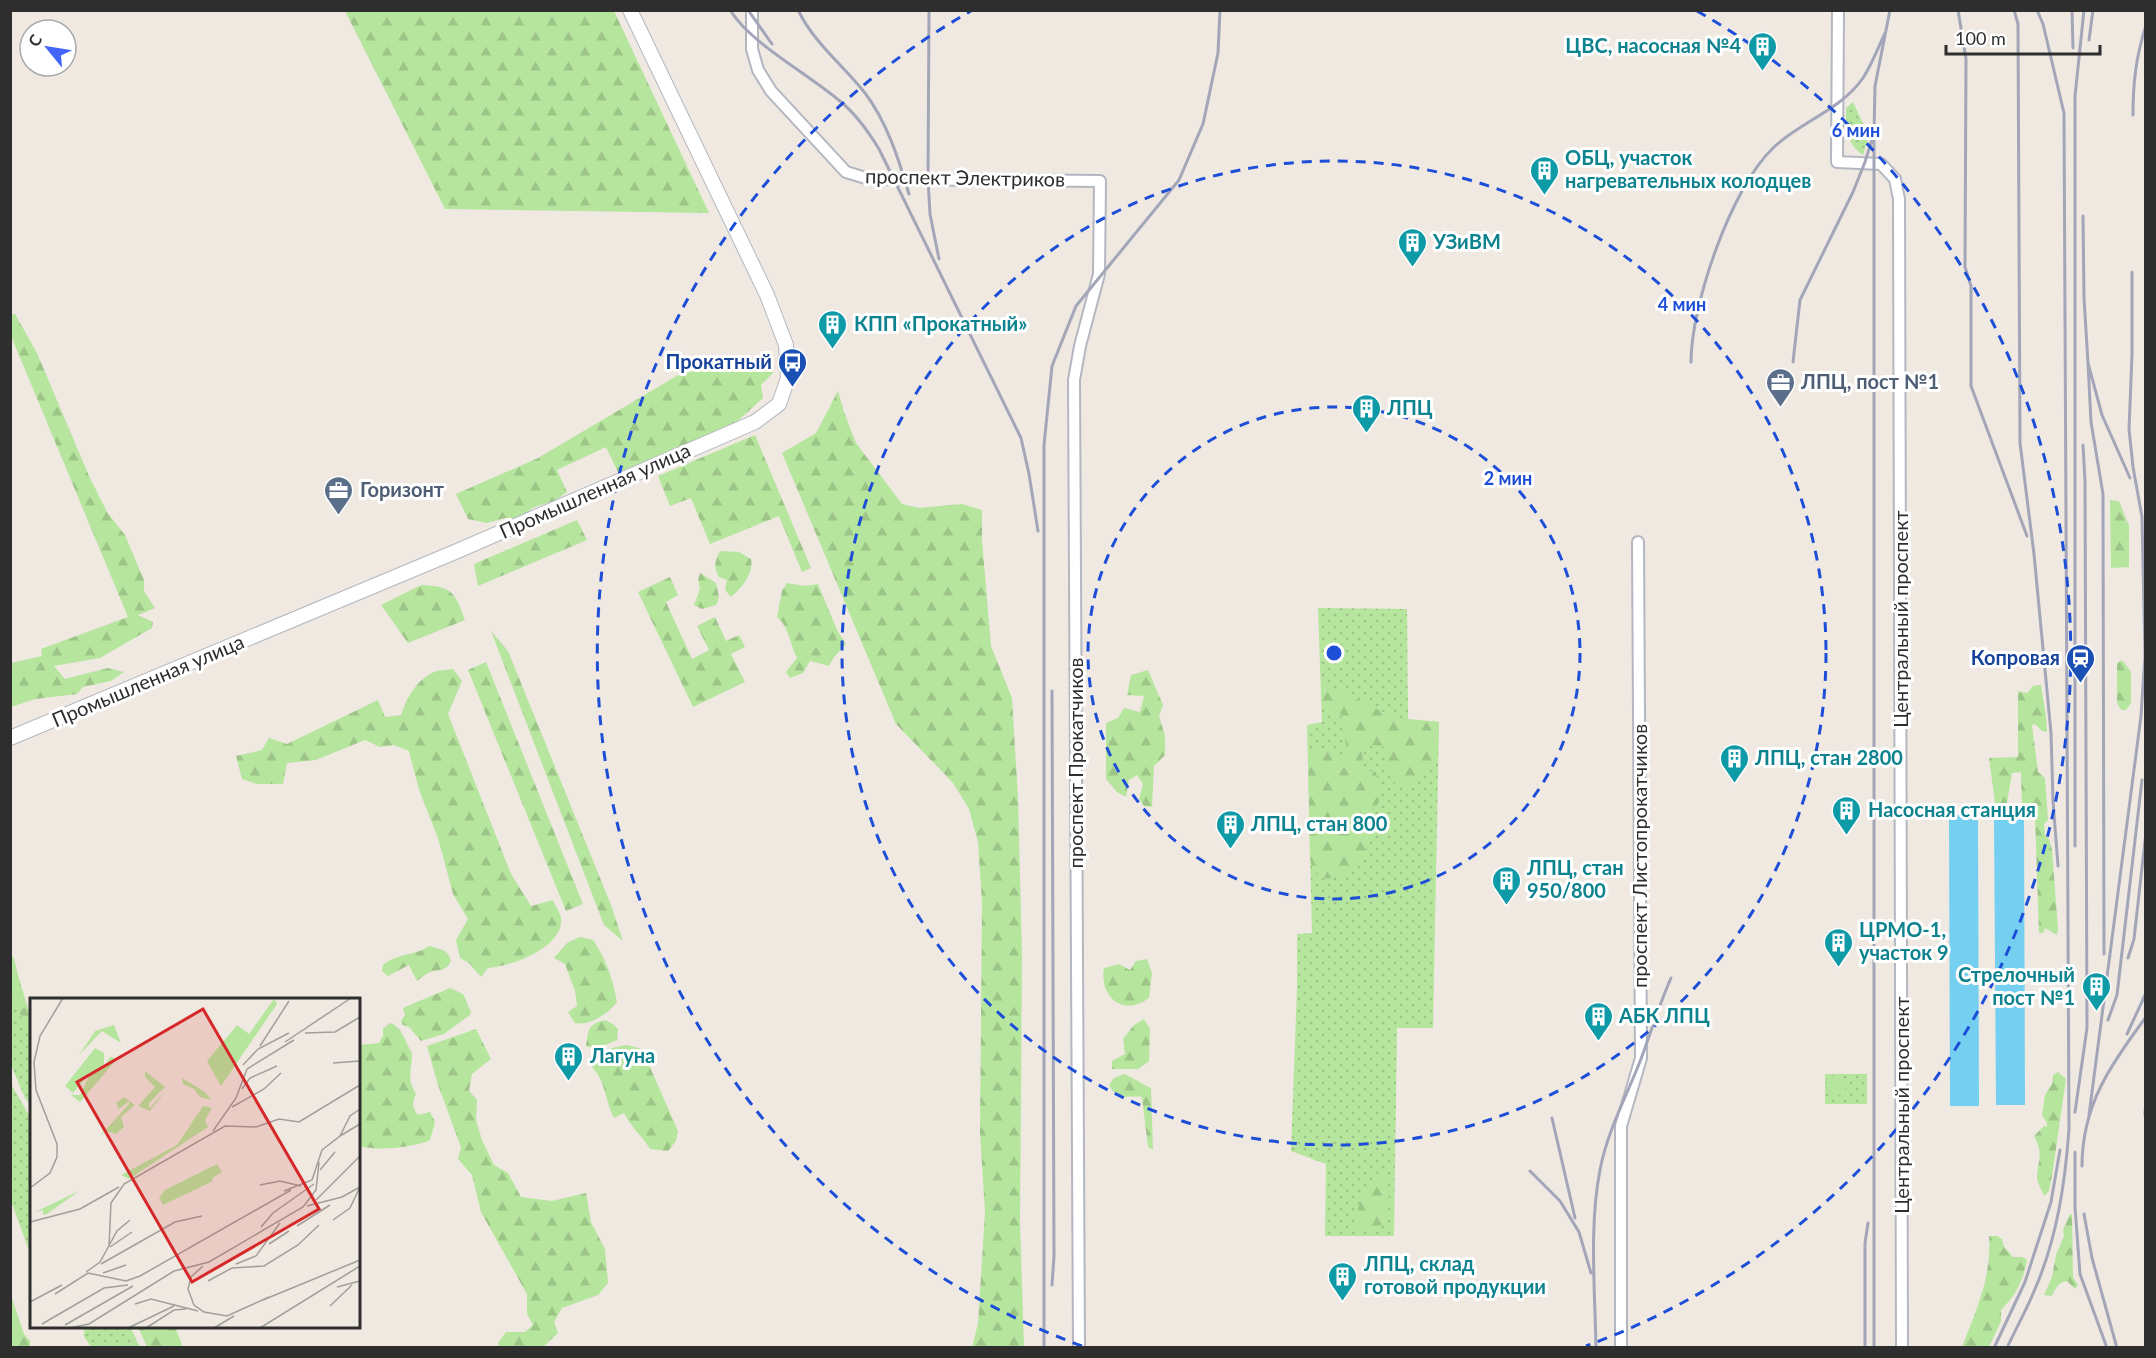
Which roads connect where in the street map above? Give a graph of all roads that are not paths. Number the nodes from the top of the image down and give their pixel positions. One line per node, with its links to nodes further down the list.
1 (630, 10): 6 (street, Промышленная улица)
2 (752, 10): 4 (street, проспект Электриков)
3 (1838, 10): 9 (street, Центральный проспект)
4 (1100, 181): 7 (street, проспект Прокатчиков)
5 (1638, 542): 8 (street, проспект Листопрокатчиков)
6 (10, 738)
7 (1079, 1347)
8 (1621, 1347)
9 (1902, 1347)

